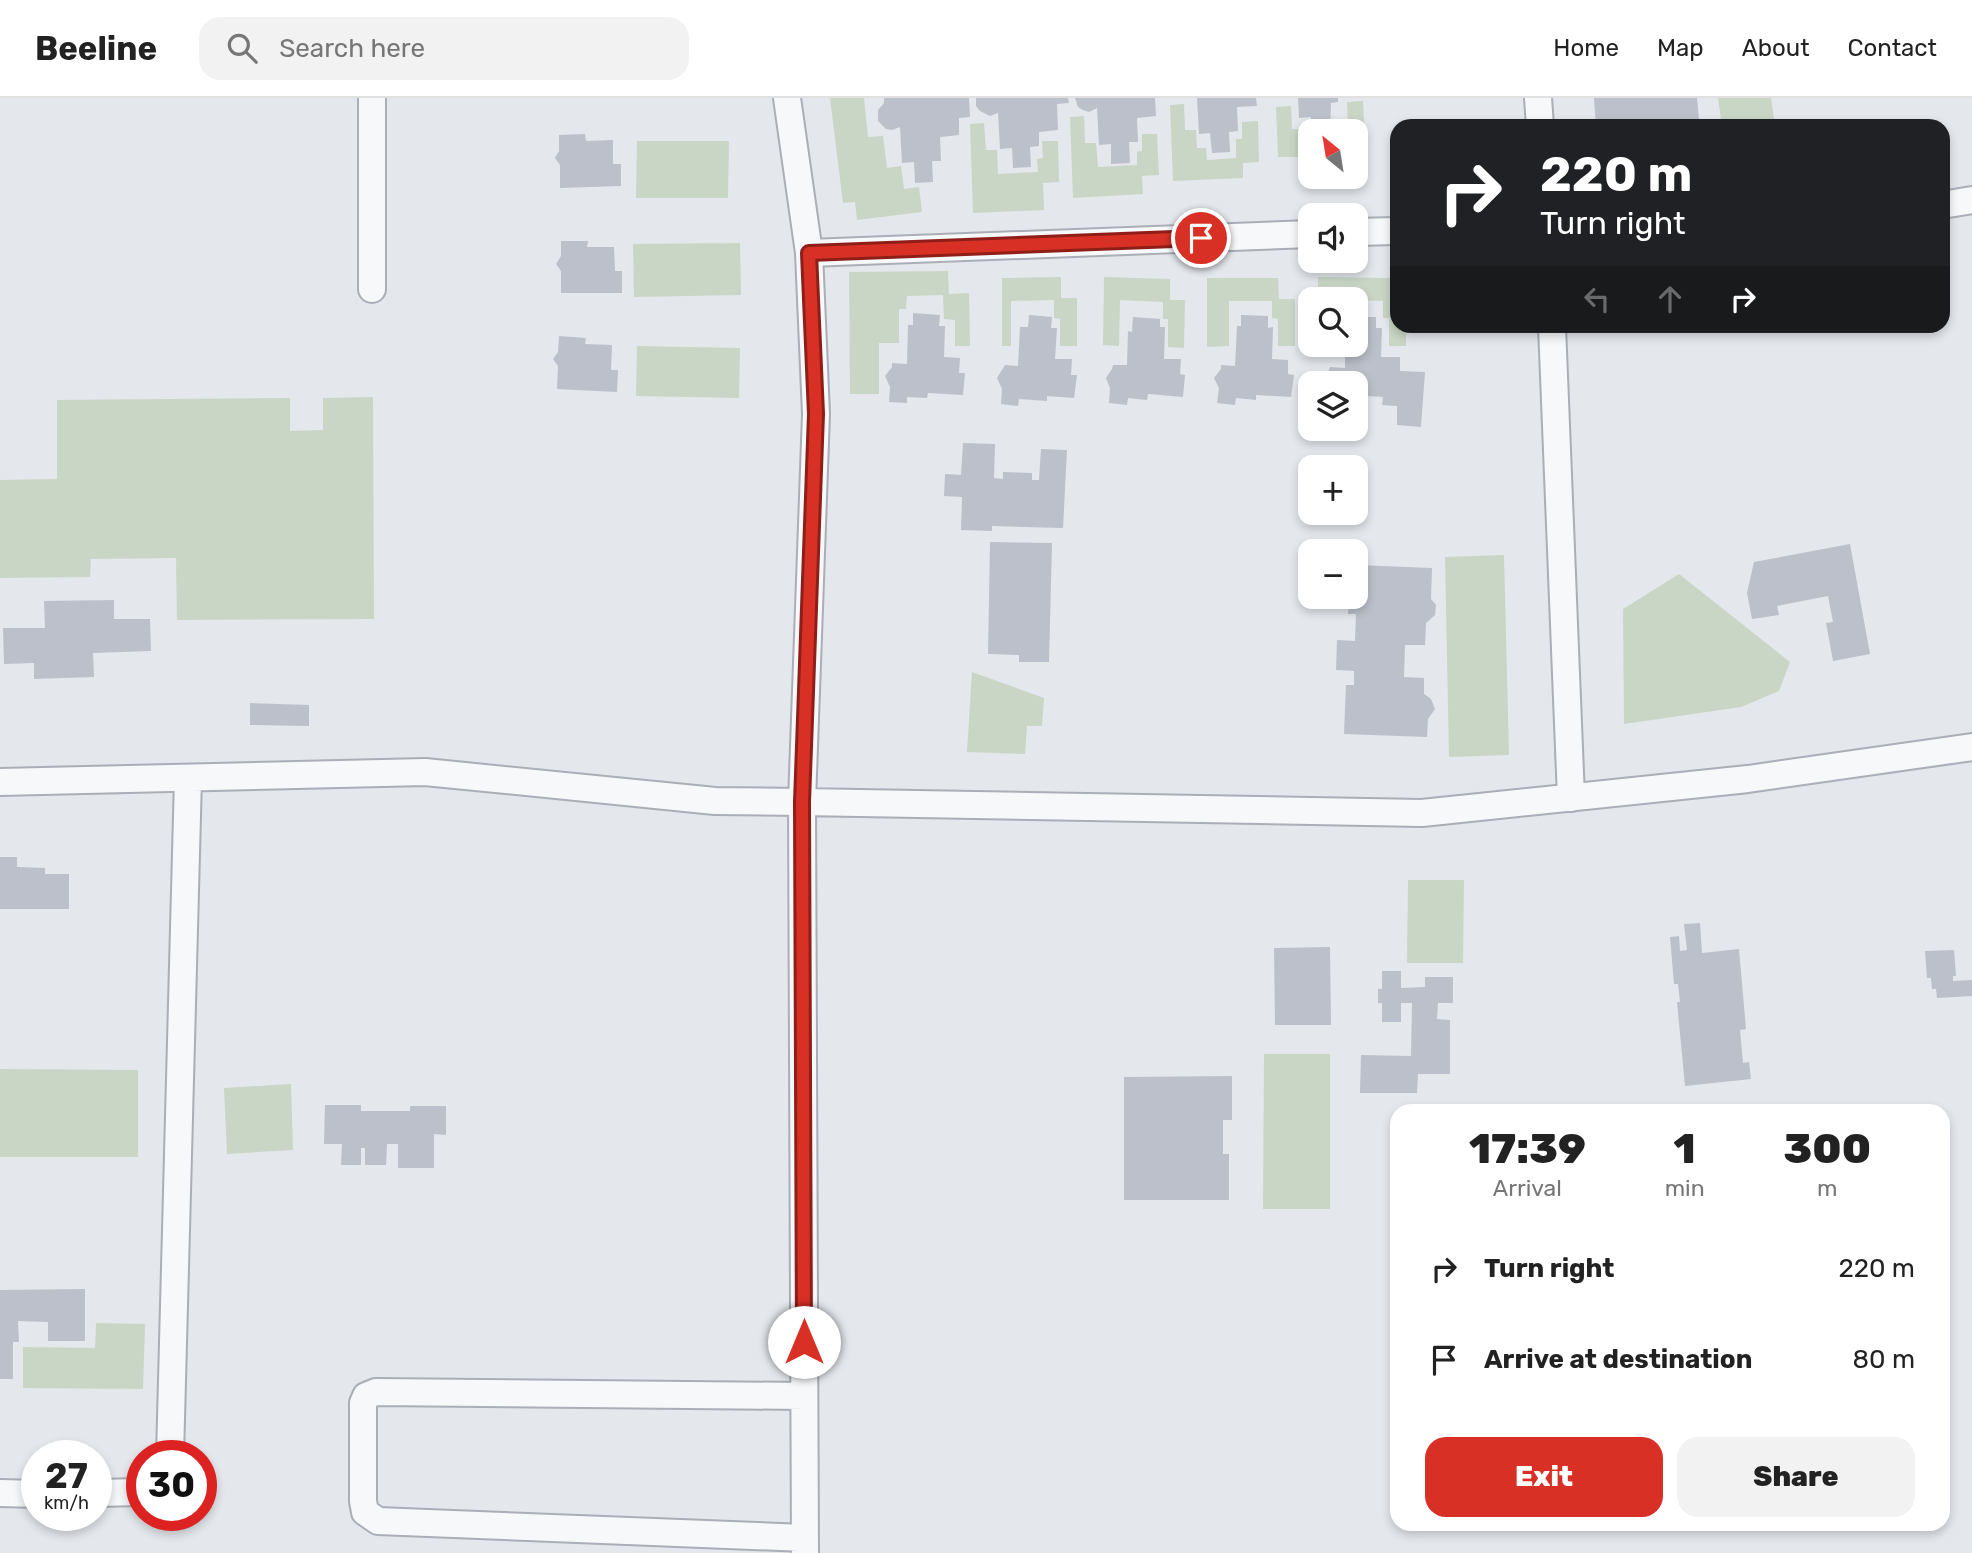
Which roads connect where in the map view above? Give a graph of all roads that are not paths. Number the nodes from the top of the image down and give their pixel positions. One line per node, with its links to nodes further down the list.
1 (372, 98): 11 (street)
2 (787, 98): 10 (street)
3 (1538, 98): 4 (street)
4 (1540, 119)
5 (1972, 200): 6 (street)
6 (1950, 204)
7 (1390, 231): 8 (street)
8 (1368, 232)
9 (1298, 234): 10 (street)
10 (809, 253): 17 (street)
11 (372, 289)
12 (1552, 333): 16 (street)
13 (1972, 747): 16 (street)
14 (188, 778): 15 (street); 17 (street); 19 (street)
15 (0, 782)
16 (1571, 798): 17 (street)
17 (802, 802): 18 (street)
18 (804, 1396): 22 (street); 22 (street)
19 (170, 1440)
20 (0, 1493): 21 (street)
21 (21, 1494)
22 (805, 1545)

